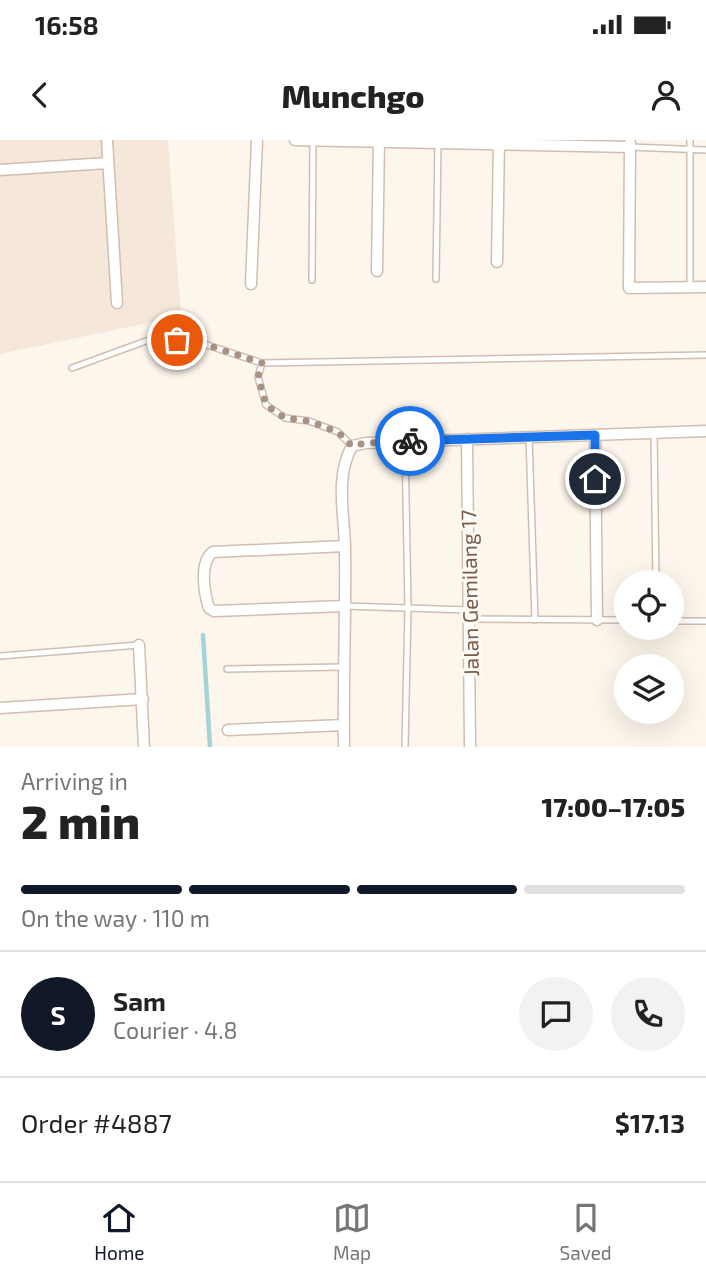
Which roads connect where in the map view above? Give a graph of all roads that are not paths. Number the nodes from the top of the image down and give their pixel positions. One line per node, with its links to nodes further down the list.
1 (107, 140): 13 (street)
2 (257, 140): 19 (street)
3 (295, 140): 4 (street)
4 (313, 140): 6 (street); 18 (lane)
5 (690, 140): 11 (lane)
6 (379, 141): 7 (street); 16 (street)
7 (438, 141): 8 (street); 17 (lane)
8 (499, 142): 9 (street); 15 (street)
9 (561, 143): 10 (street)
10 (630, 143): 11 (lane); 21 (street)
11 (690, 148): 12 (lane); 21 (lane)
12 (706, 150)
13 (108, 163): 14 (street); 22 (street)
14 (0, 170)
15 (497, 262)
16 (377, 271)
17 (436, 279)
18 (312, 280)
19 (251, 284)
20 (706, 287): 21 (street)
21 (690, 288)
22 (117, 303)
23 (706, 355): 24 (lane)
24 (262, 363): 25 (lane); 32 (lane)
25 (72, 368)
26 (706, 431): 27 (street)
27 (654, 432): 28 (street); 34 (lane)
28 (595, 435): 29 (street); 39 (street)
29 (529, 437): 30 (street); 38 (lane)
30 (467, 439): 31 (street); 37 (street, Jalan Gemilang 17)
31 (405, 442): 32 (street); 36 (lane)
32 (352, 446): 33 (street)
33 (345, 546): 35 (street); 35 (street)
34 (656, 570)
35 (344, 606): 36 (lane); 45 (street)
36 (408, 608): 37 (lane); 53 (lane)
37 (469, 615): 38 (lane); 54 (street, Jalan Gemilang 17)
38 (535, 620): 39 (lane)
39 (597, 620): 40 (lane)
40 (614, 620)
41 (684, 621): 42 (lane)
42 (706, 621)
43 (139, 645): 44 (lane); 47 (street)
44 (0, 656)
45 (344, 667): 46 (lane); 49 (street)
46 (227, 669)
47 (143, 699): 48 (street); 51 (street)
48 (0, 708)
49 (344, 726): 50 (street); 52 (street)
50 (228, 730)
51 (144, 747)
52 (344, 747)
53 (405, 747)
54 (470, 747)

